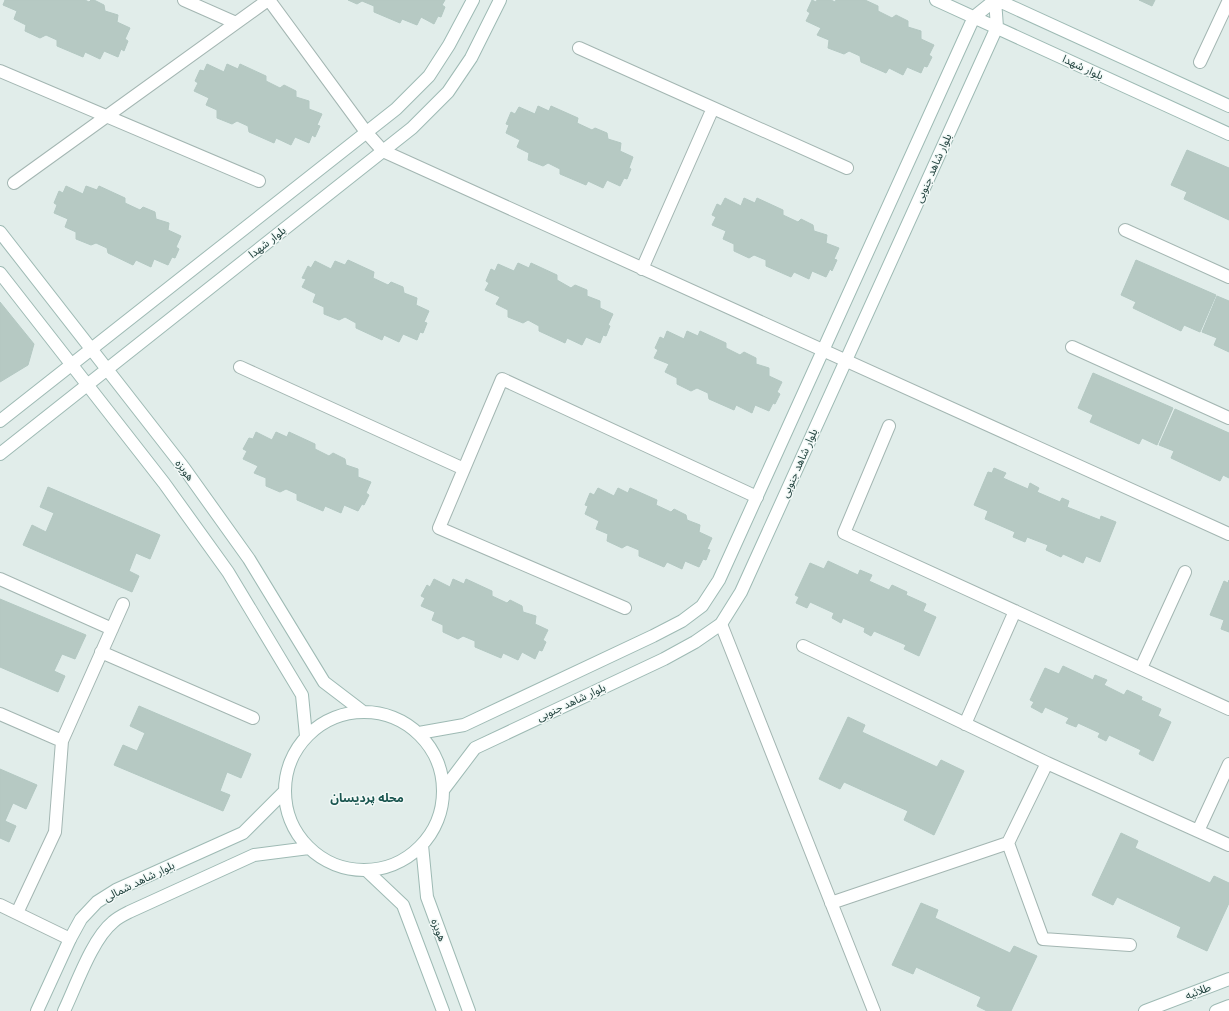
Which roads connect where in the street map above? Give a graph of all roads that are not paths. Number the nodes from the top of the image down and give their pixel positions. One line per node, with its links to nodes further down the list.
1 (184, 0): 9 (street)
2 (269, 0): 9 (street); 17 (street)
3 (473, 0): 17 (street)
4 (500, 0): 19 (street, بلوار شهدا)
5 (936, 0): 8 (street, بلوار شهدا)
6 (995, 0): 8 (street); 10 (street, بلوار شاهد جنوبی); 14 (street)
7 (1229, 0): 12 (street)
8 (974, 17): 10 (street, بلوار شهدا); 30 (street)
9 (236, 23): 16 (street)
10 (997, 27): 18 (street, بلوار شهدا); 31 (street, بلوار شاهد جنوبی)
11 (580, 48): 15 (street)
12 (1200, 62)
13 (0, 71): 16 (street)
14 (1229, 106)
15 (713, 108): 20 (street); 25 (street)
16 (106, 117): 21 (street); 22 (street)
17 (366, 132): 19 (street); 29 (street)
18 (1229, 134)
19 (383, 151): 25 (street); 34 (street, بلوار شهدا)
20 (847, 168)
21 (259, 181)
22 (14, 182)
23 (1125, 230): 27 (street)
24 (0, 232): 29 (street, هویزه)
25 (642, 269): 30 (street)
26 (0, 273): 32 (street)
27 (1229, 277)
28 (1072, 347): 36 (street)
29 (91, 349): 32 (street); 34 (street, هویزه)
30 (823, 350): 31 (street); 41 (street)
31 (846, 361): 42 (street); 48 (street, بلوار شاهد جنوبی)
32 (71, 364): 35 (street); 37 (street)
33 (240, 367): 40 (street)
34 (107, 369): 35 (street, بلوار شهدا); 54 (street, هویزه)
35 (87, 384): 39 (street, بلوار شهدا); 59 (street)
36 (1229, 418)
37 (0, 421)
38 (889, 426): 47 (street)
39 (0, 454)
40 (464, 469): 41 (street); 46 (street)
41 (756, 497): 58 (street)
42 (1229, 534)
43 (1185, 572): 52 (street)
44 (0, 579): 49 (street)
45 (123, 604): 49 (street)
46 (625, 608)
47 (1015, 610): 52 (street); 57 (street)
48 (721, 624): 63 (street, بلوار شاهد جنوبی); 71 (street)
49 (112, 629): 51 (street)
50 (803, 646): 57 (street)
51 (101, 652): 56 (street); 60 (street)
52 (1141, 668): 53 (street)
53 (1229, 709)
54 (362, 711): 58 (street); 59 (street)
55 (0, 714): 60 (street)
56 (254, 718)
57 (965, 724): 61 (street)
58 (419, 733): 63 (street)
59 (306, 736): 64 (street)
60 (62, 741): 73 (street)
61 (1047, 763): 65 (street); 66 (street)
62 (1229, 764): 65 (street)
63 (444, 789): 67 (street)
64 (284, 792): 69 (street); 74 (street, بلوار شاهد شمالی)
65 (1198, 831): 68 (street)
66 (1008, 843): 71 (street); 75 (street)
67 (422, 845): 70 (street); 81 (street, هویزه)
68 (1229, 845)
69 (309, 848): 70 (street); 79 (street)
70 (366, 870): 80 (street)
71 (831, 903): 82 (street)
72 (0, 904): 73 (street)
73 (17, 913): 74 (street)
74 (70, 939): 78 (street, بلوار شاهد شمالی)
75 (1130, 945)
76 (1229, 979): 83 (street, طلائیه)
77 (1229, 1006): 84 (street)
78 (36, 1011)
79 (64, 1011)
80 (443, 1011)
81 (469, 1011)
82 (874, 1011)
83 (1145, 1011)
84 (1216, 1011)

